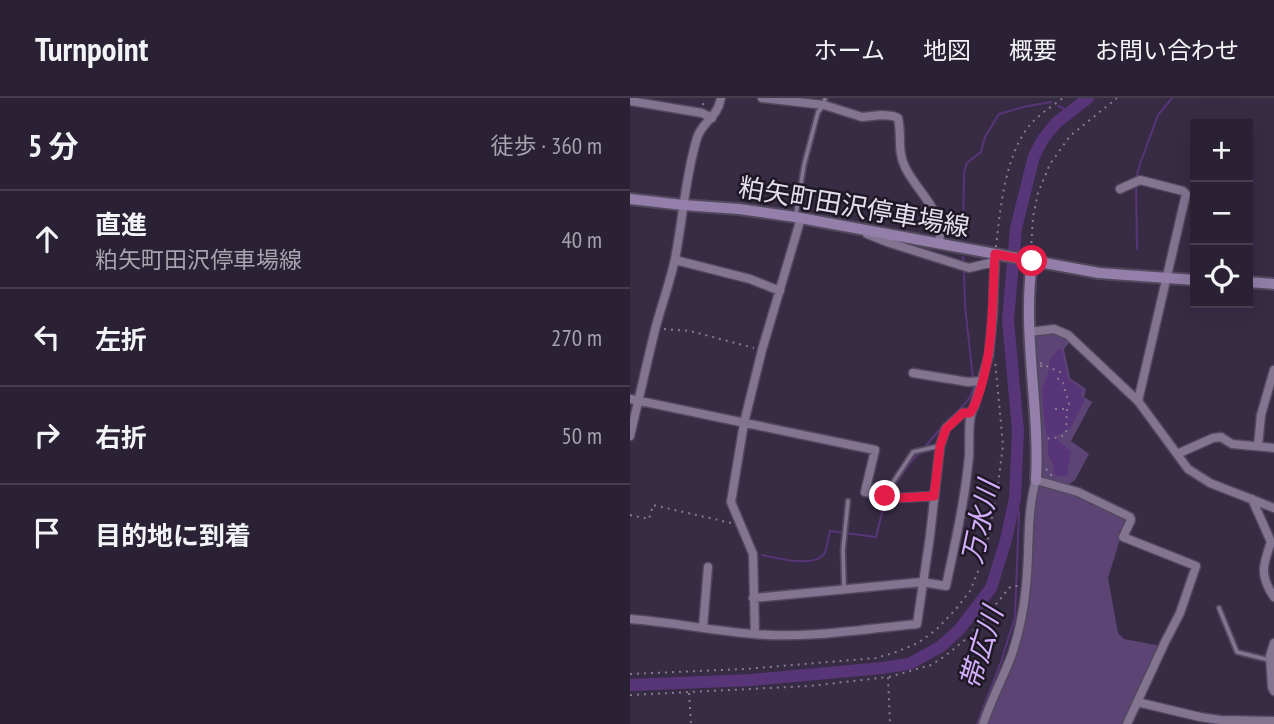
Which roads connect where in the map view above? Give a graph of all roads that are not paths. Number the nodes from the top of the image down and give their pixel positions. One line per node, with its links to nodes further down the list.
1 (721, 98): 5 (street)
2 (762, 98): 4 (street)
3 (630, 101): 5 (street)
4 (824, 102): 9 (lane); 11 (street)
5 (712, 118): 8 (street)
6 (1120, 189): 15 (street)
7 (630, 199): 8 (main road, 粕矢町田沢停車場線)
8 (683, 205): 9 (main road, 粕矢町田沢停車場線); 13 (street)
9 (798, 218): 10 (main road, 粕矢町田沢停車場線); 19 (street)
10 (857, 229): 11 (main road, 粕矢町田沢停車場線); 12 (street)
11 (939, 244): 12 (main road, 粕矢町田沢停車場線)
12 (996, 257): 14 (main road, 粕矢町田沢停車場線); 23 (street)
13 (675, 260): 19 (street); 24 (street)
14 (1029, 260): 15 (main road, 粕矢町田沢停車場線); 20 (main road)
15 (1167, 278): 16 (main road, 粕矢町田沢停車場線); 25 (street)
16 (1190, 280)
17 (1253, 282): 18 (main road)
18 (1274, 284)
19 (780, 291): 27 (street)
20 (1029, 332): 25 (street); 33 (main road)
21 (1274, 370): 30 (street)
22 (913, 373): 23 (street)
23 (978, 381): 26 (street)
24 (634, 400): 27 (street); 28 (street)
25 (1138, 401): 32 (street)
26 (970, 413): 29 (street); 41 (street)
27 (744, 424): 34 (street); 44 (street)
28 (630, 436)
29 (940, 446): 34 (lane); 35 (street)
30 (1258, 446): 31 (street); 32 (street)
31 (1274, 448)
32 (1177, 454): 36 (street)
33 (1035, 480): 52 (street); 54 (street)
34 (892, 495): 35 (street)
35 (934, 496): 41 (street)
36 (1252, 499): 38 (street); 39 (street)
37 (848, 501): 42 (lane)
38 (1274, 508)
39 (1272, 542): 43 (street)
40 (708, 568): 47 (street)
41 (922, 582): 42 (street); 48 (street)
42 (844, 589): 44 (street)
43 (1274, 597)
44 (753, 598): 48 (street)
45 (1219, 608): 50 (lane)
46 (630, 619): 47 (street)
47 (703, 627): 48 (street)
48 (755, 634)
49 (1274, 643): 50 (street)
50 (1272, 662): 51 (street)
51 (1274, 691)
52 (1137, 702): 53 (street); 55 (street)
53 (1274, 721)
54 (984, 724)
55 (1127, 724)

